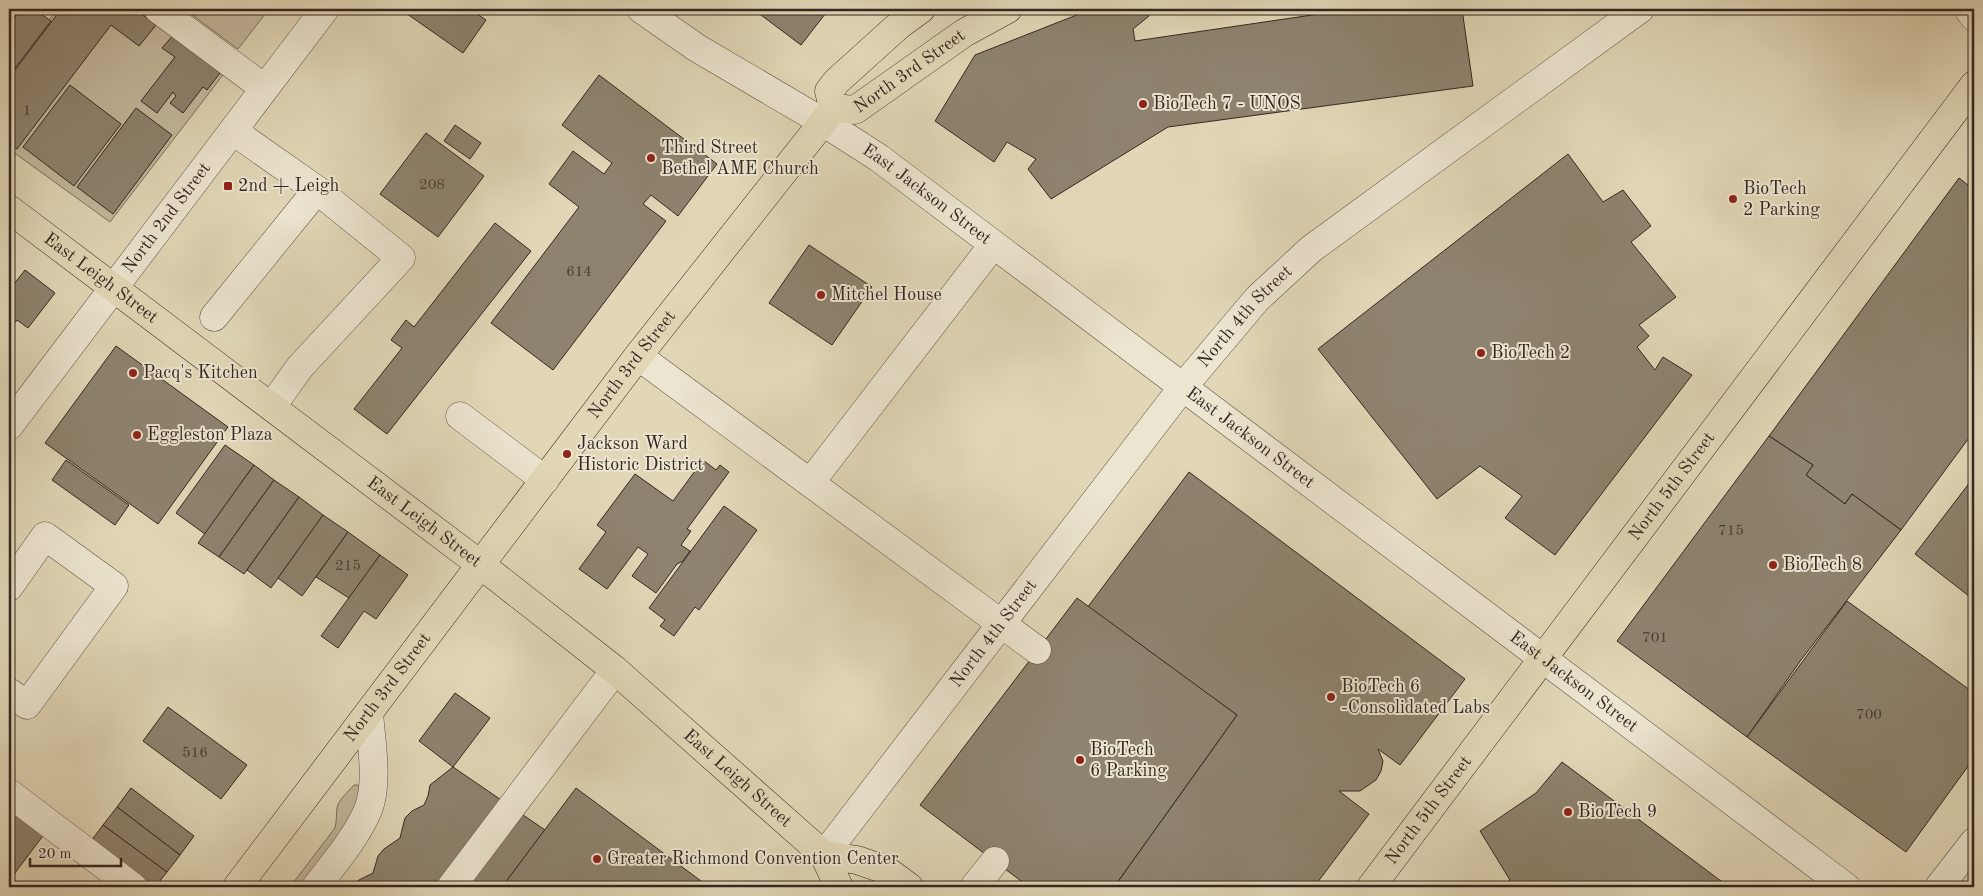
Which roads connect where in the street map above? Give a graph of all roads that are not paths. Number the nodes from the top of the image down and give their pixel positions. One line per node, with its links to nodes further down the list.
1 (158, 9): 10 (street)
2 (325, 9): 10 (street, North 2nd Street)
3 (641, 9): 11 (street, East Jackson Street)
4 (921, 9): 11 (main road, North 3rd Street)
5 (1008, 9): 11 (main road, North 3rd Street)
6 (1640, 9): 19 (street, North 4th Street)
7 (1968, 9): 8 (street)
8 (1974, 17)
9 (1974, 85): 29 (main road, North 5th Street)
10 (264, 88): 12 (street, North 2nd Street)
11 (828, 115): 15 (street, East Jackson Street); 18 (main road, North 3rd Street)
12 (233, 131): 13 (street); 16 (street, North 2nd Street)
13 (317, 190): 17 (street); 20 (street)
14 (9, 209): 16 (main road, East Leigh Street)
15 (993, 245): 19 (street, East Jackson Street); 24 (street)
16 (114, 288): 20 (main road, East Leigh Street); 22 (street, North 2nd Street)
17 (214, 317)
18 (638, 356): 23 (main road, North 3rd Street); 24 (street)
19 (1182, 388): 27 (street, North 4th Street); 29 (street, East Jackson Street)
20 (272, 406): 25 (main road, East Leigh Street)
21 (460, 416): 23 (street)
22 (9, 426)
23 (545, 480): 25 (main road, North 3rd Street)
24 (810, 483): 27 (street)
25 (481, 565): 30 (main road, East Leigh Street); 32 (main road, North 3rd Street)
26 (9, 587): 31 (street)
27 (1001, 625): 28 (street); 35 (street, North 4th Street)
28 (1037, 650)
29 (1544, 659): 44 (main road, North 5th Street); 45 (street, East Jackson Street)
30 (615, 670): 35 (main road, East Leigh Street); 40 (street)
31 (9, 692)
32 (369, 713): 38 (main road, North 3rd Street); 39 (street)
33 (9, 793): 37 (street)
34 (1974, 842): 46 (street)
35 (824, 855): 41 (main road, East Leigh Street); 42 (main road)
36 (995, 861): 43 (street)
37 (133, 887)
38 (238, 887)
39 (316, 887)
40 (451, 887)
41 (838, 887)
42 (909, 887)
43 (974, 887)
44 (1371, 887)
45 (1846, 887)
46 (1939, 887)

